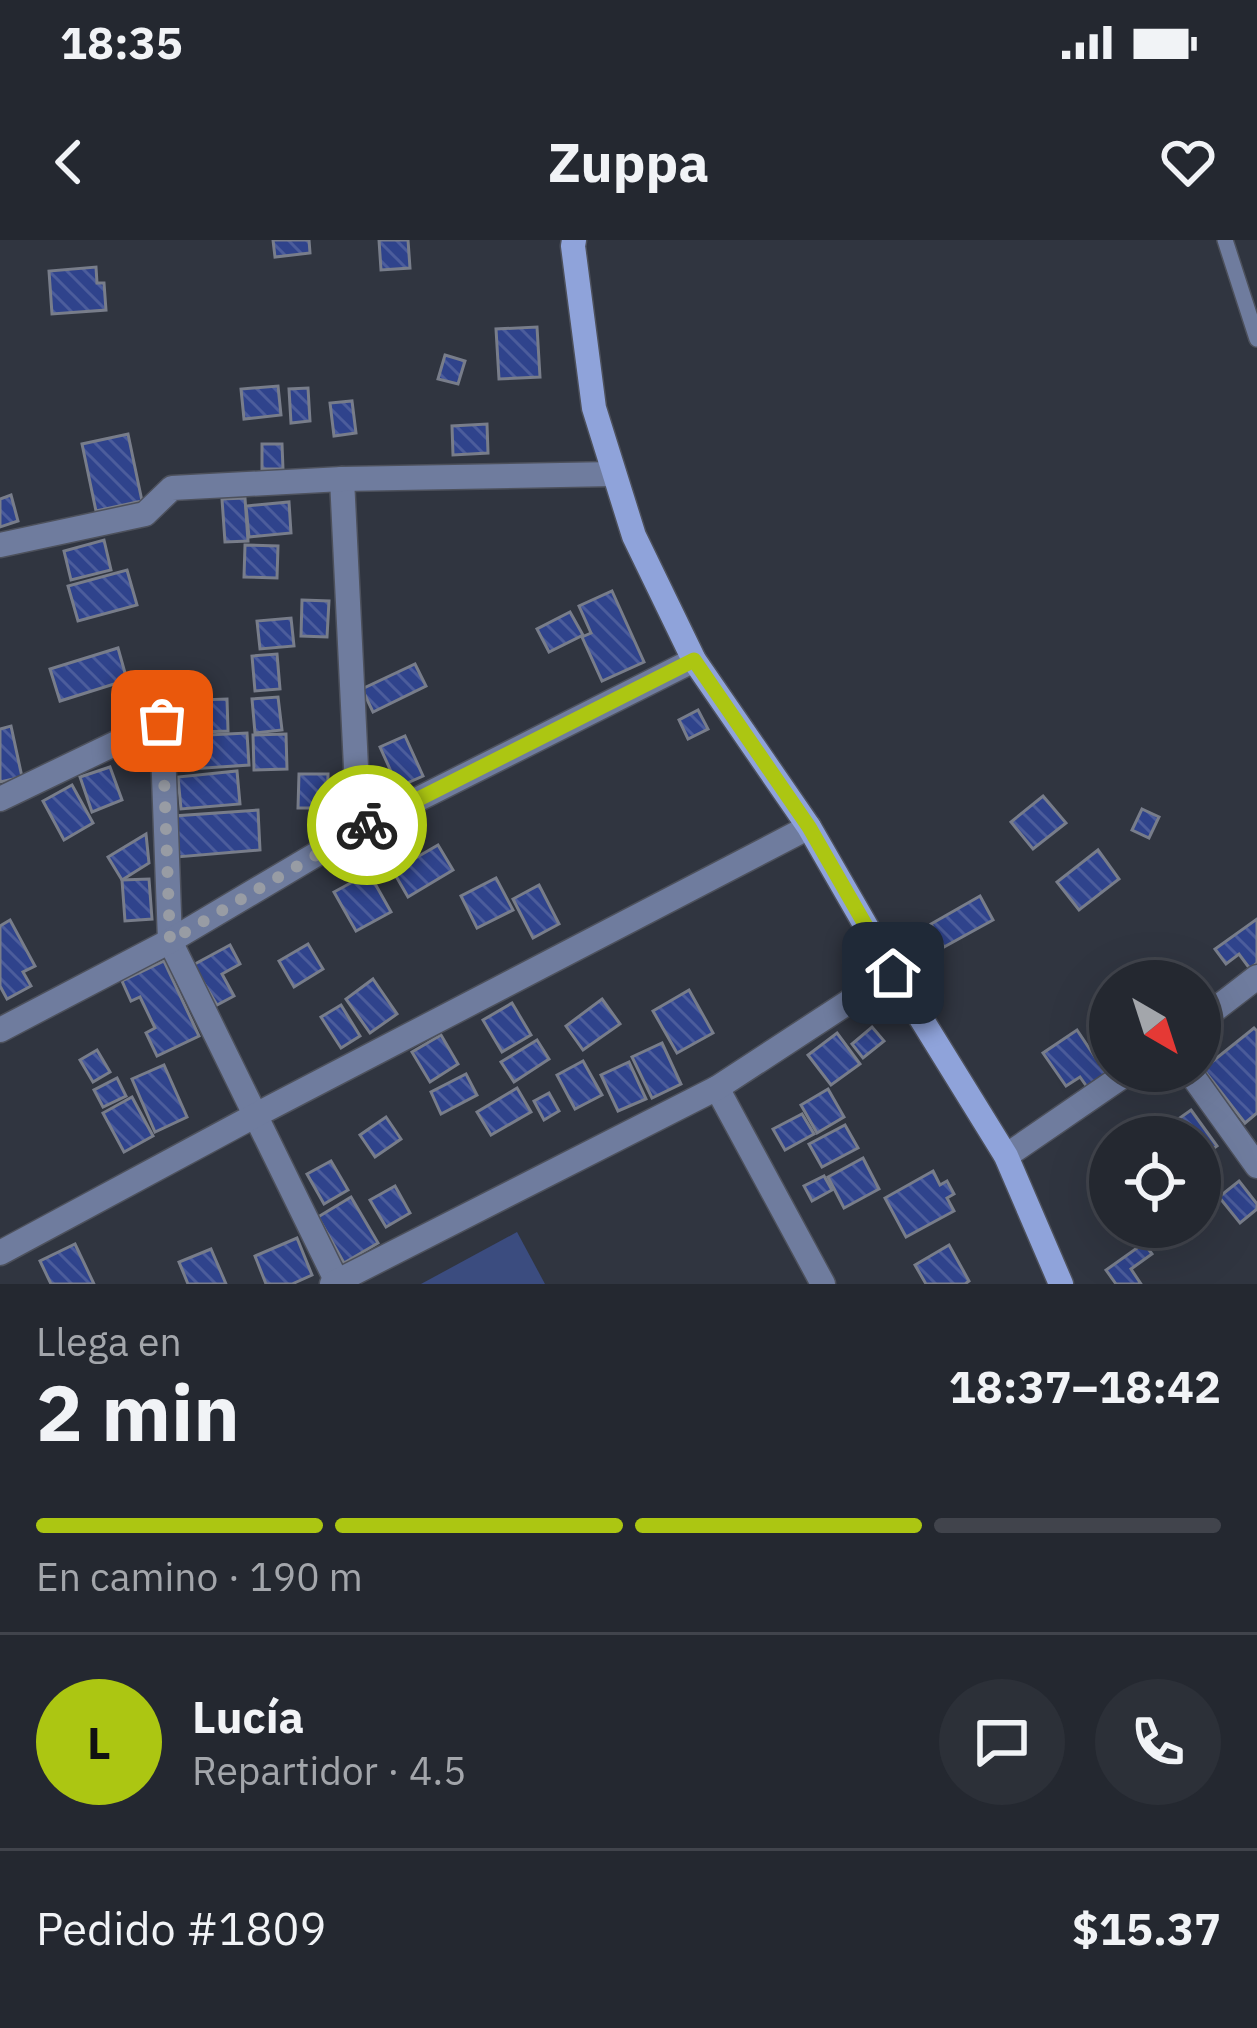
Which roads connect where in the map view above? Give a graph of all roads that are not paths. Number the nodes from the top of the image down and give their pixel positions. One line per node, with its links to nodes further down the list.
1 (574, 240): 4 (main road)
2 (1225, 240): 3 (lane)
3 (1257, 339)
4 (614, 474): 5 (street); 7 (main road)
5 (342, 479): 6 (street); 10 (street)
6 (0, 545)
7 (694, 660): 9 (main road); 10 (street)
8 (0, 799): 11 (street)
9 (809, 827): 12 (main road); 19 (street)
10 (359, 829): 11 (street)
11 (170, 941): 15 (street); 19 (street)
12 (893, 973): 16 (street); 20 (main road)
13 (1257, 977): 14 (street)
14 (1221, 1005)
15 (0, 1030)
16 (718, 1088): 23 (street); 24 (street)
17 (1099, 1092): 20 (street)
18 (1205, 1092): 21 (street)
19 (256, 1115): 22 (street); 23 (street)
20 (1006, 1156): 25 (main road)
21 (1257, 1166)
22 (0, 1253)
23 (334, 1283)
24 (823, 1284)
25 (1061, 1284)

